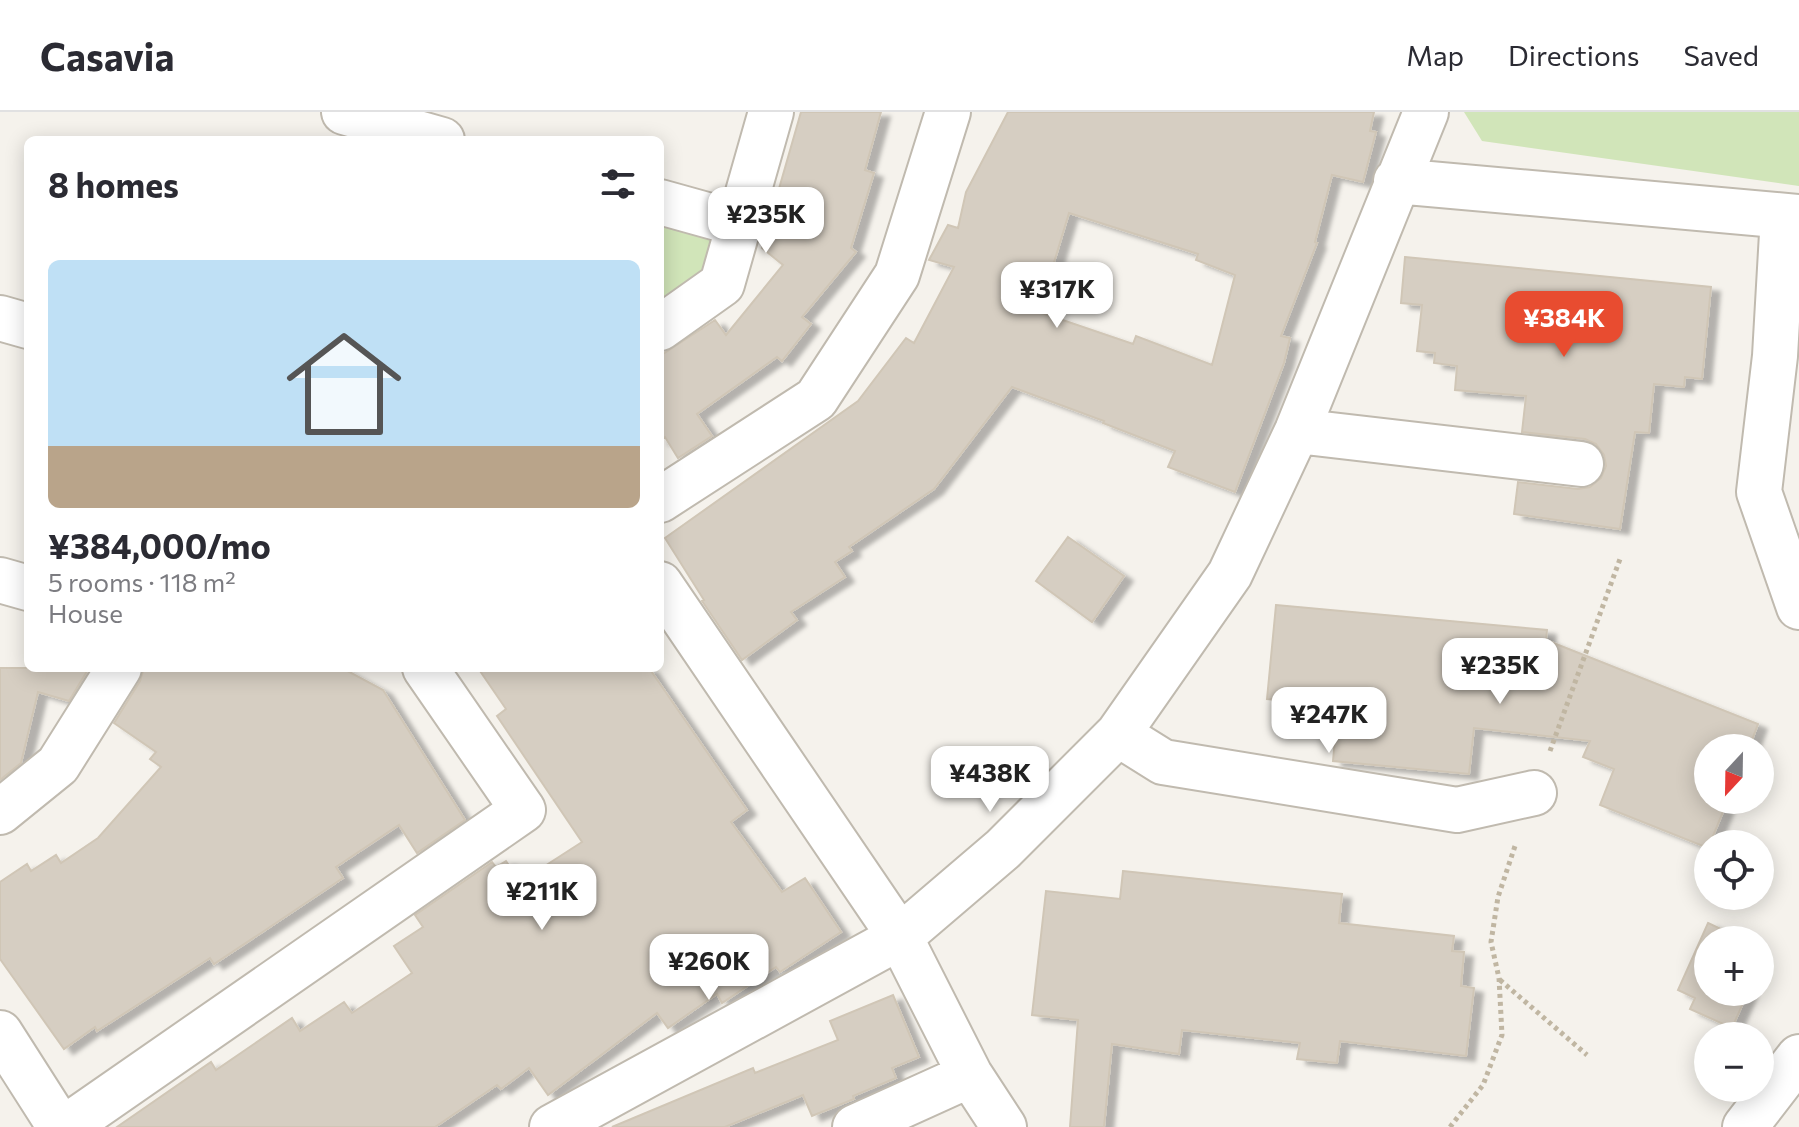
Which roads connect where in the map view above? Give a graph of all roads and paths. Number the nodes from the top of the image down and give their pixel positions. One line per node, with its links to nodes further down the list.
1 (771, 112): 9 (street)
2 (948, 112): 17 (street)
3 (1426, 112): 6 (street)
4 (353, 120): 5 (street)
5 (424, 136)
6 (1396, 181): 8 (street); 15 (street)
7 (664, 203): 9 (street)
8 (1791, 216): 13 (street)
9 (739, 224): 12 (street)
10 (0, 318): 11 (street)
11 (24, 325)
12 (664, 325)
13 (1787, 357): 14 (street)
14 (1783, 427): 21 (street)
15 (1297, 431): 16 (street); 24 (street)
16 (1581, 464)
17 (664, 497)
18 (0, 580): 19 (street)
19 (24, 587)
20 (664, 590): 27 (street)
21 (1799, 607)
22 (116, 672): 26 (street)
23 (428, 672): 33 (street)
24 (1118, 734): 25 (street); 27 (street)
25 (1534, 793)
26 (0, 812)
27 (900, 937): 32 (street); 34 (street)
28 (1499, 978): 30 (path)
29 (0, 1033): 33 (street)
30 (1587, 1055)
31 (1799, 1057): 37 (street)
32 (970, 1075): 35 (street); 36 (street)
33 (63, 1127)
34 (552, 1127)
35 (855, 1127)
36 (1004, 1127)
37 (1745, 1127)

